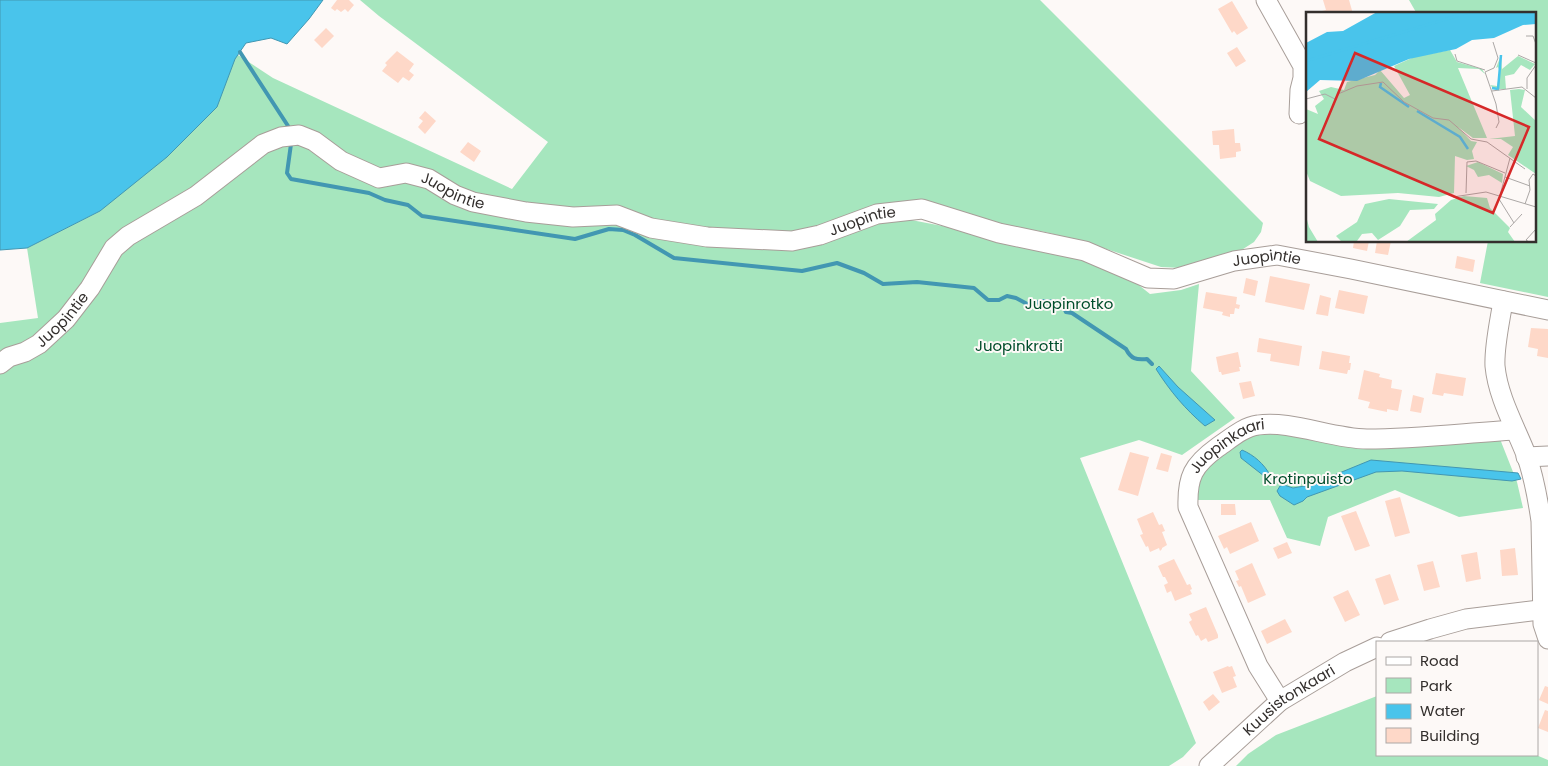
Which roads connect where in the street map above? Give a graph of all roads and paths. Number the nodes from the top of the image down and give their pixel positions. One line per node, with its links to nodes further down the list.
1 (1266, 0): 2 (street)
2 (1299, 114)
3 (1504, 302): 4 (street, Juopintie); 5 (street, Juopintie); 6 (street)
4 (1548, 310)
5 (0, 364)
6 (1515, 430): 8 (street); 13 (street, Juopinkaari)
7 (1548, 456): 8 (street)
8 (1526, 457): 9 (street)
9 (1546, 610): 10 (street); 11 (street)
10 (1548, 639)
11 (1393, 641)
12 (1376, 648): 13 (street, Kuusistonkaari)
13 (1280, 701): 14 (street, Kuusistonkaari)
14 (1209, 766)

